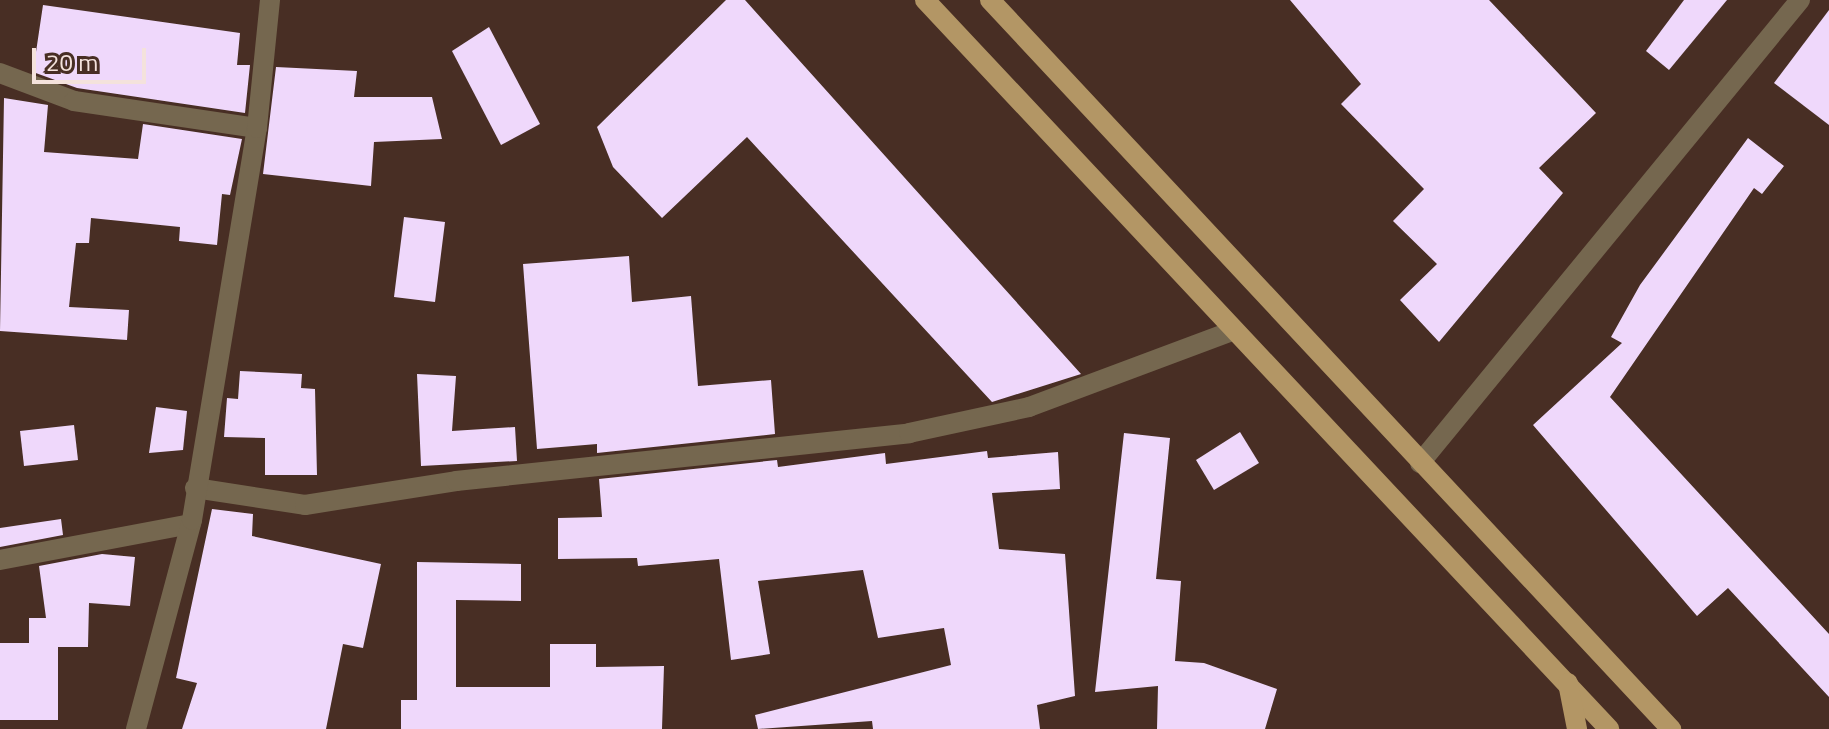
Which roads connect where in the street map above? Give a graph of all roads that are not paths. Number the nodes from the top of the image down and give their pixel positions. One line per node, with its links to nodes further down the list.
1 (270, 0): 6 (street)
2 (925, 0): 7 (main road)
3 (990, 0): 8 (main road)
4 (1800, 0): 8 (street)
5 (0, 73): 6 (street)
6 (257, 128): 9 (street)
7 (1232, 331): 9 (street); 12 (main road)
8 (1420, 463): 16 (main road)
9 (195, 488): 10 (street)
10 (191, 524): 11 (street); 13 (street)
11 (0, 560)
12 (1568, 683): 14 (main road); 15 (main road)
13 (136, 729)
14 (1577, 729)
15 (1609, 729)
16 (1671, 729)

